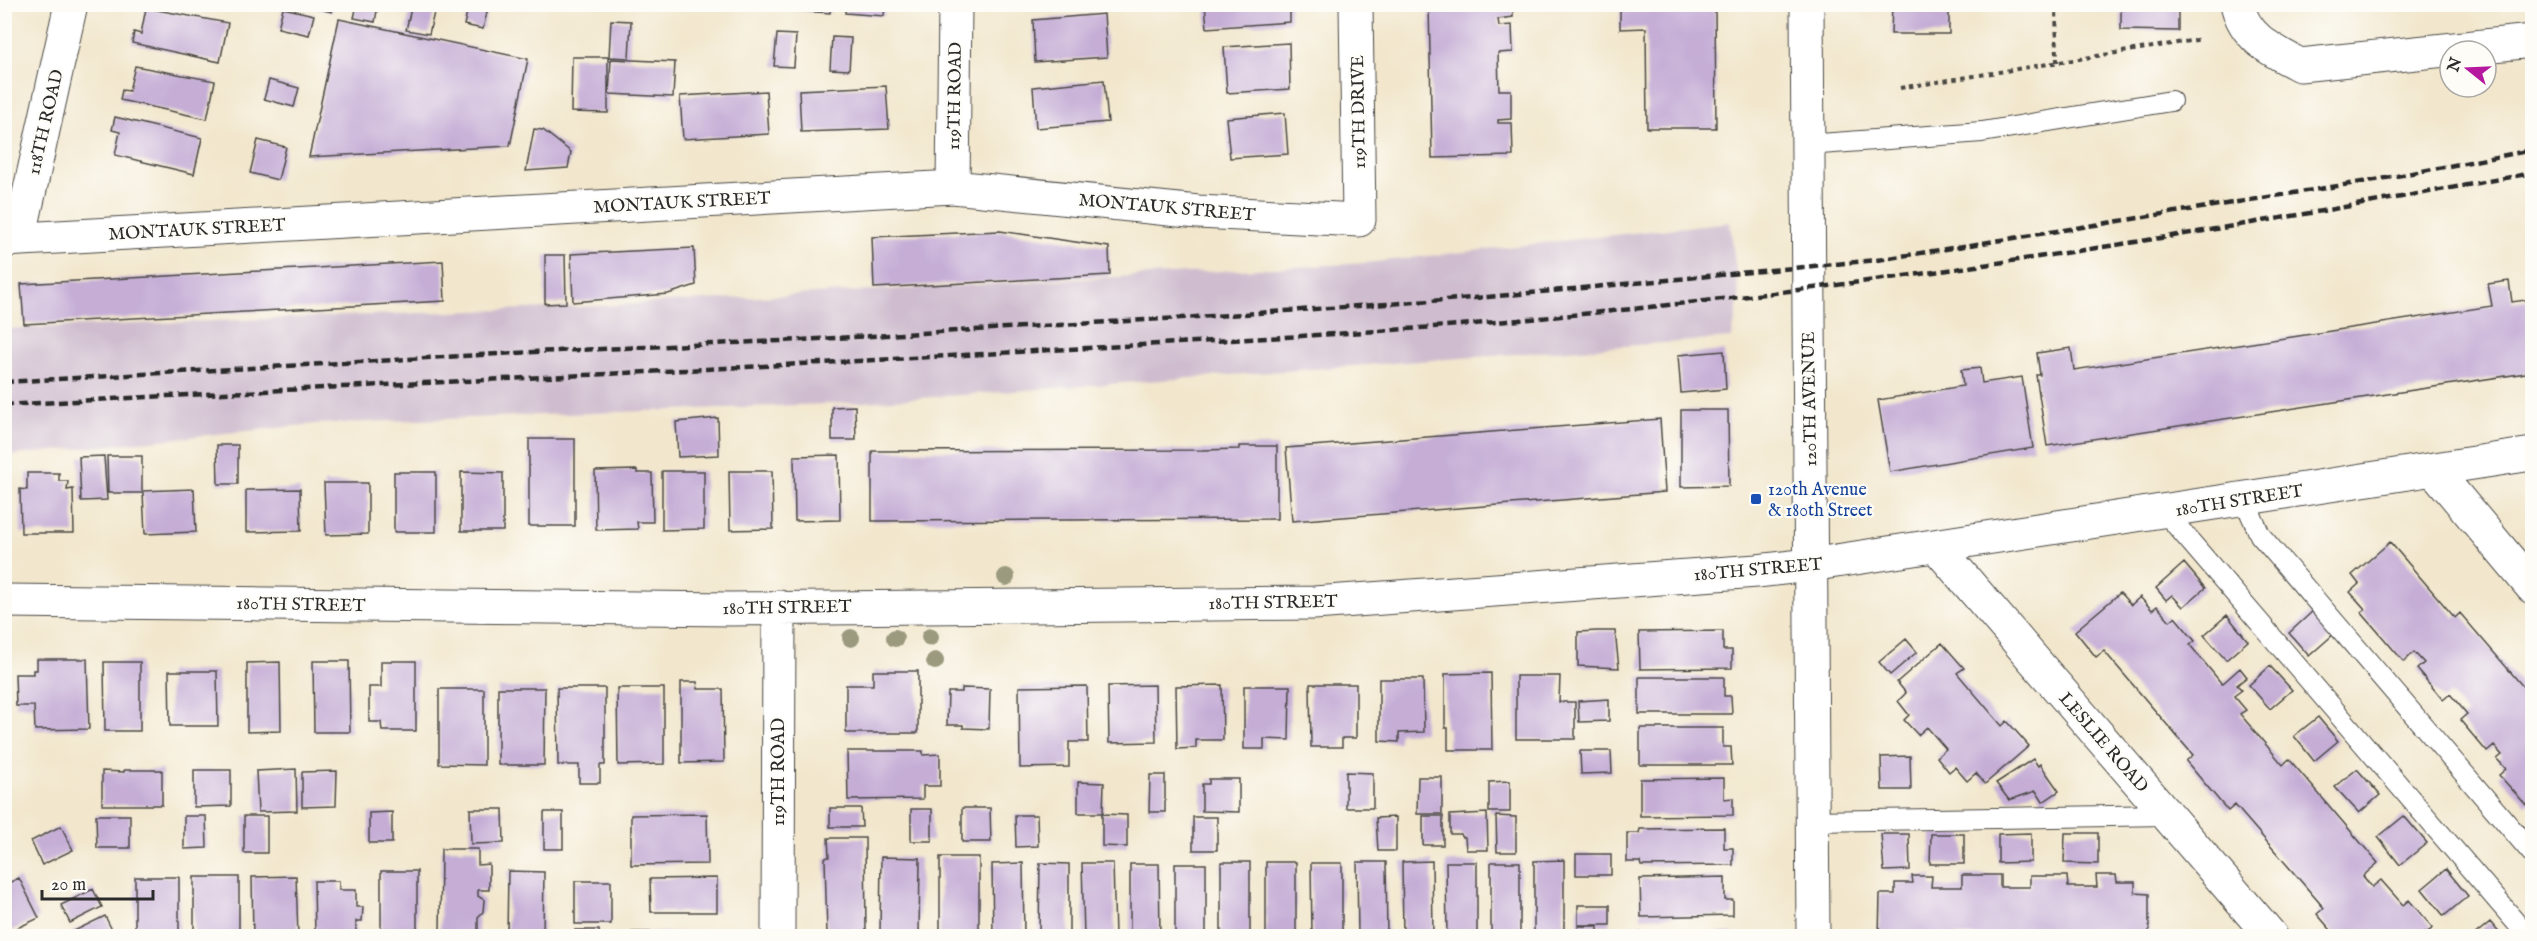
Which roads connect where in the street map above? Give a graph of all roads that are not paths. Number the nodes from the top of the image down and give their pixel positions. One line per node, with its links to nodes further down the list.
1 (71, 4): 11 (street, 118TH ROAD)
2 (956, 4): 9 (street, 119TH ROAD)
3 (1356, 4): 10 (street, 119TH DRIVE)
4 (1807, 4): 8 (street, 120TH AVENUE)
5 (2239, 13): 6 (street)
6 (2532, 41)
7 (2171, 101): 8 (lane)
8 (1807, 145): 17 (street, 120TH AVENUE)
9 (953, 187): 10 (street, MONTAUK STREET); 11 (street, MONTAUK STREET)
10 (1359, 220)
11 (12, 239)
12 (2532, 454): 13 (street, 180TH STREET)
13 (2434, 470): 14 (street, 180TH STREET); 18 (street)
14 (2244, 499): 15 (street, 180TH STREET); 23 (lane)
15 (2165, 512): 16 (street, 180TH STREET); 27 (lane)
16 (1937, 547): 17 (street, 180TH STREET); 21 (street, LESLIE ROAD)
17 (1810, 565): 20 (street, 180TH STREET); 22 (street, 120TH AVENUE)
18 (2532, 587)
19 (4, 602): 20 (street, 180TH STREET)
20 (779, 607): 24 (street, 119TH ROAD)
21 (2167, 815): 22 (lane); 26 (street, LESLIE ROAD)
22 (1812, 821): 25 (street, 120TH AVENUE)
23 (2532, 853)
24 (778, 936)
25 (1813, 936)
26 (2271, 936)
27 (2528, 936)

